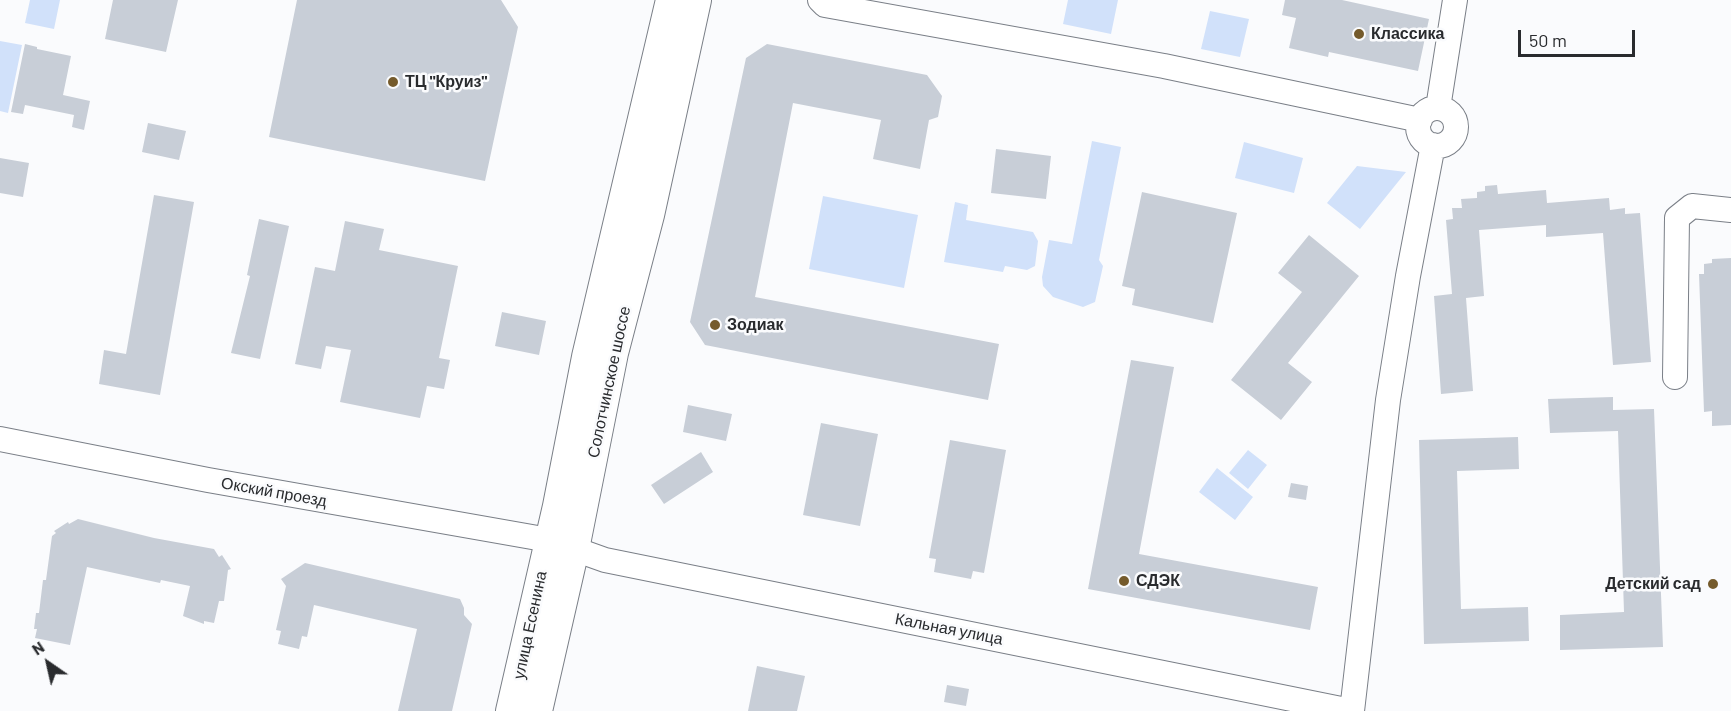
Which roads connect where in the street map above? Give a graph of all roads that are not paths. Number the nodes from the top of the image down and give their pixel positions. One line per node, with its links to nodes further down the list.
1 (671, 0): 8 (main road, Солотчинское шоссе)
2 (696, 0): 8 (main road, Солотчинское шоссе)
3 (820, 0): 5 (street)
4 (1455, 0): 5 (street)
5 (1429, 114): 6 (street); 6 (street)
6 (1433, 145): 14 (street)
7 (1731, 210): 9 (street)
8 (635, 212): 11 (main road, Солотчинское шоссе)
9 (1675, 377)
10 (0, 439): 11 (street, Окский проезд)
11 (561, 544): 12 (main road, улица Есенина); 13 (main road, улица Есенина); 14 (street, Кальная улица)
12 (511, 711)
13 (537, 711)
14 (1351, 711)

